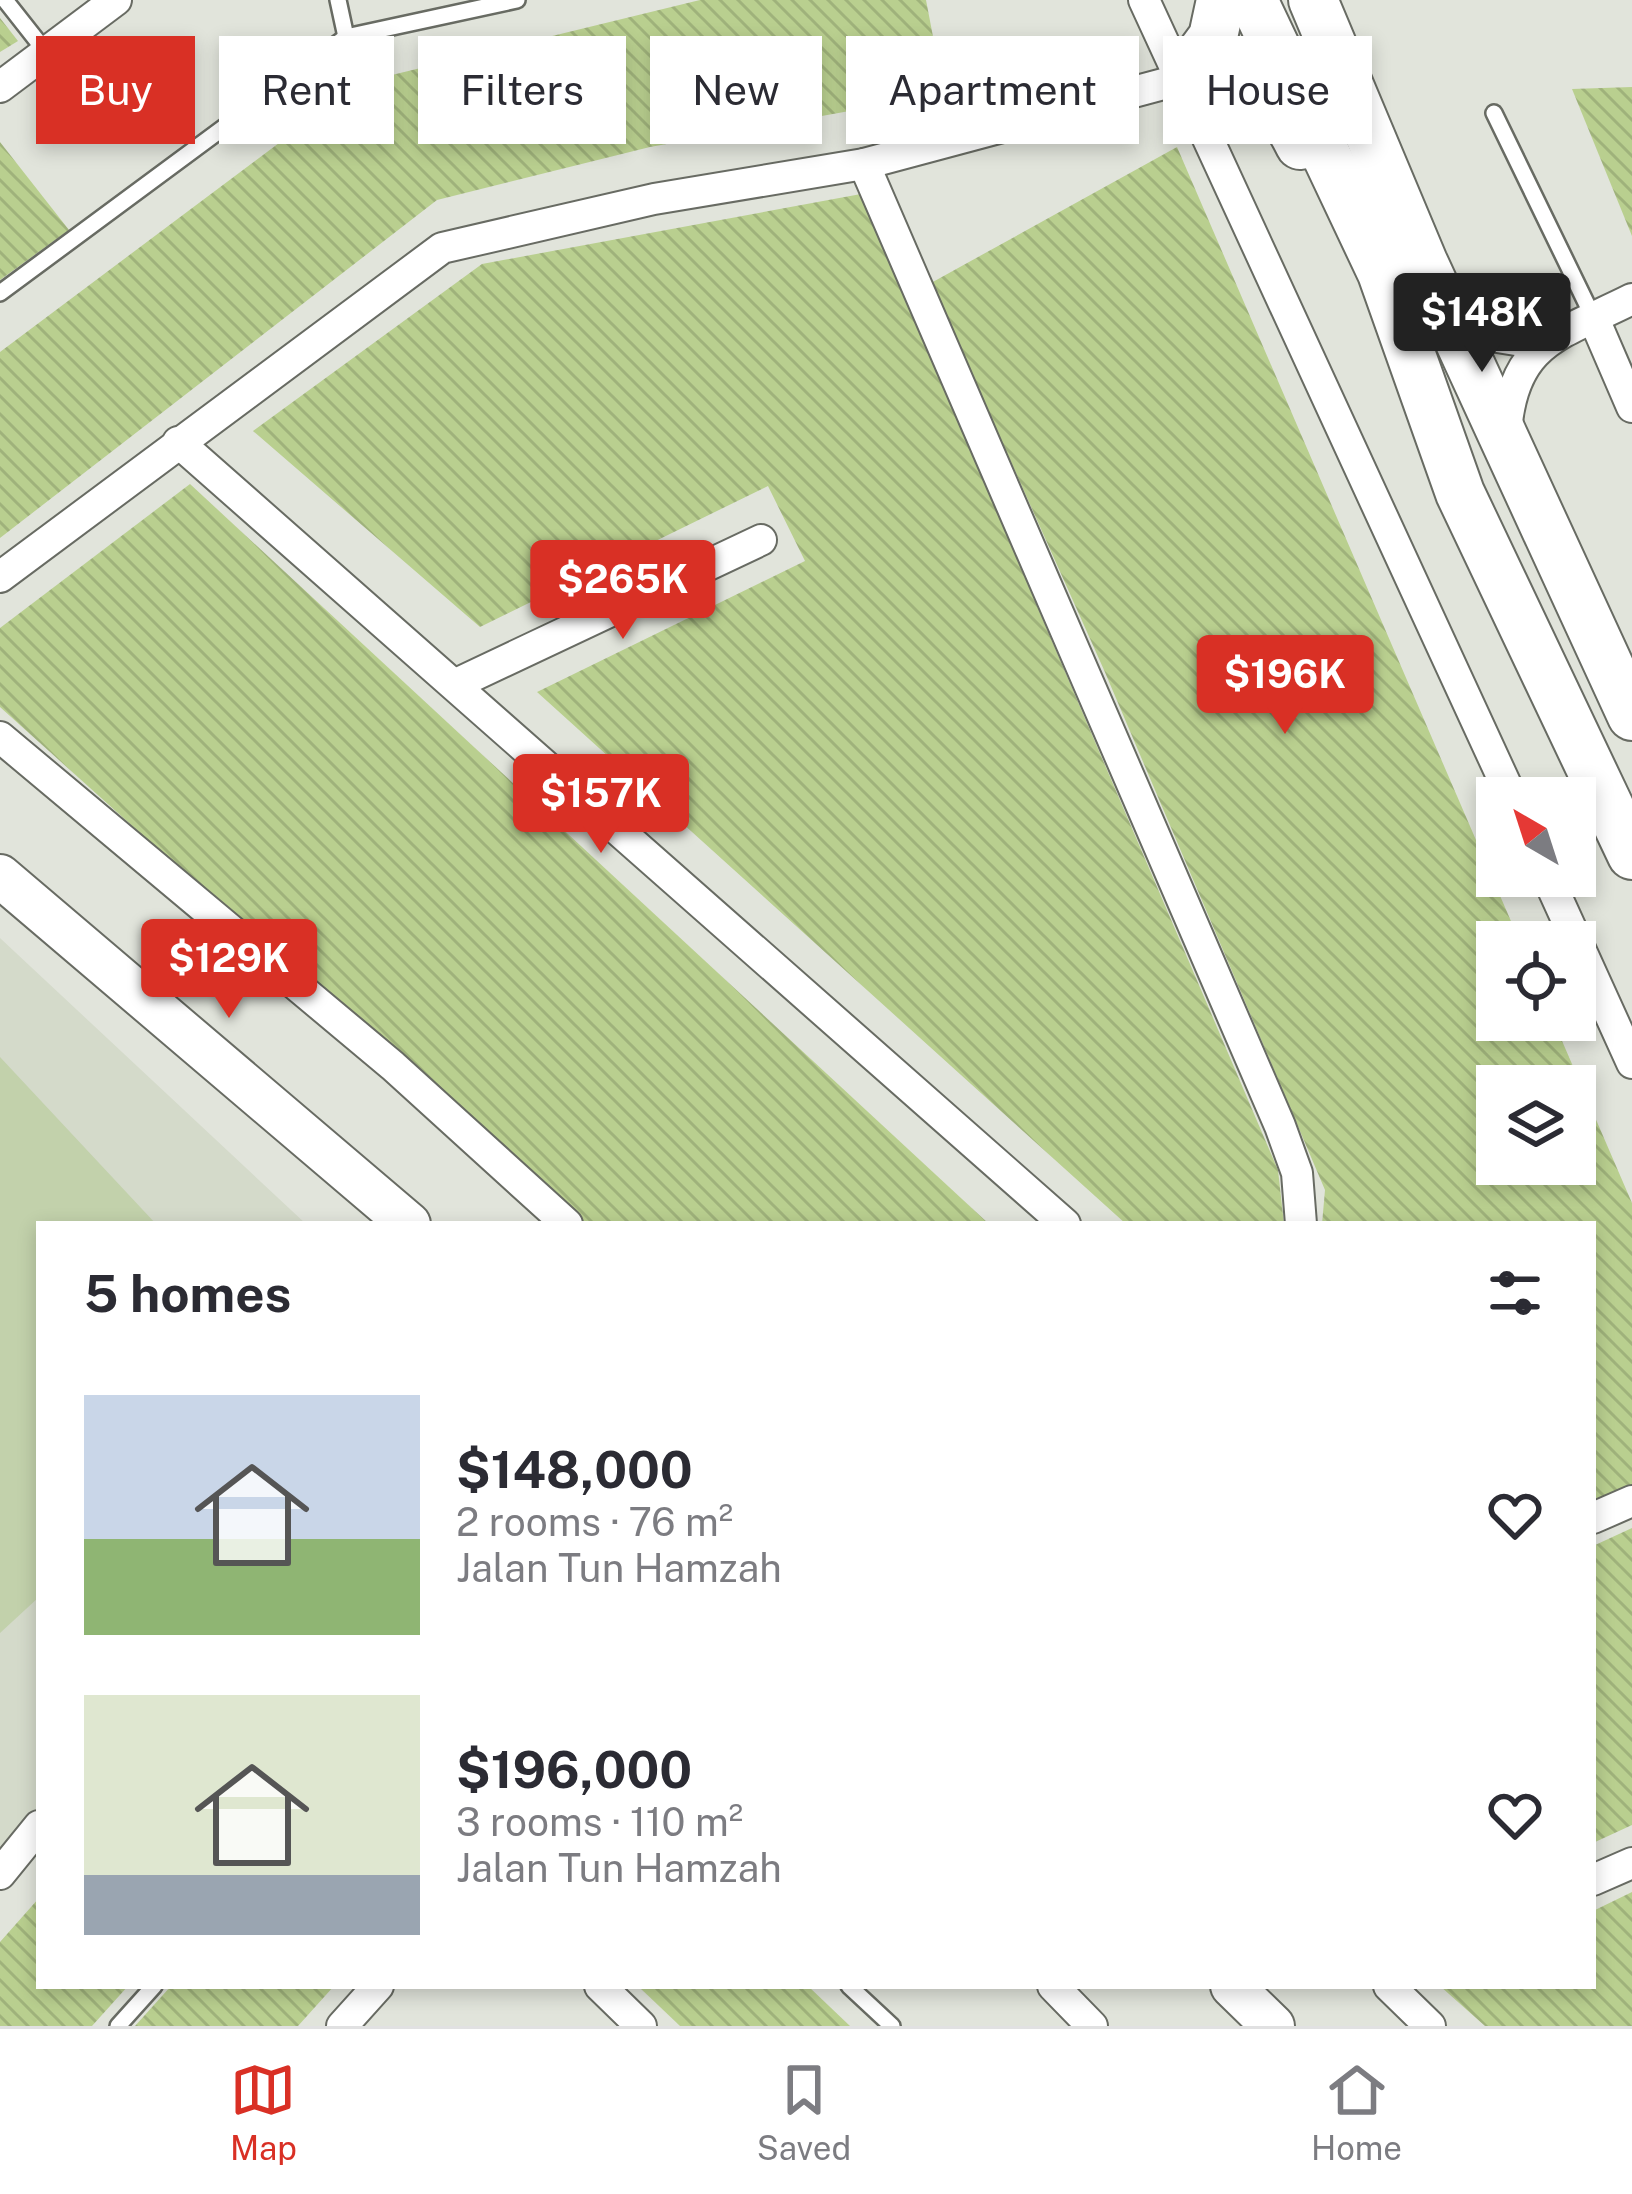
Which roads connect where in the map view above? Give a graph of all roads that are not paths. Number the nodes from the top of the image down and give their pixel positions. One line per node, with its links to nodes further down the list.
1 (5, 0): 13 (lane)
2 (116, 0): 9 (street)
3 (338, 0): 10 (lane)
4 (517, 0): 11 (lane)
5 (1144, 0): 14 (street)
6 (1221, 0): 12 (main road)
7 (1252, 0): 31 (main road)
8 (1313, 0): 25 (main road)
9 (68, 36)
10 (346, 36)
11 (355, 36)
12 (1213, 36)
13 (36, 39)
14 (1163, 40)
15 (36, 60): 17 (street)
16 (1163, 84): 22 (street)
17 (0, 87)
18 (1494, 113): 26 (lane)
19 (219, 132): 23 (lane)
20 (1210, 144): 37 (street)
21 (1299, 144): 31 (main road)
22 (864, 164): 30 (street); 45 (street)
23 (0, 293)
24 (1632, 299): 26 (street)
25 (1442, 303): 27 (street); 29 (main road)
26 (1594, 319): 27 (street); 28 (street)
27 (1542, 344): 29 (street)
28 (1632, 407)
29 (1505, 441): 35 (main road)
30 (178, 442): 33 (street); 34 (street)
31 (1460, 493): 38 (main road)
32 (761, 540): 34 (street)
33 (0, 577)
34 (456, 683): 44 (street)
35 (1632, 716)
36 (0, 737): 43 (street)
37 (1502, 777)
38 (1632, 855)
39 (0, 876): 42 (street)
40 (1557, 897): 41 (street)
41 (1632, 1063)
42 (405, 1221)
43 (564, 1221)
44 (1061, 1221)
45 (1301, 1221)
46 (1632, 1502): 47 (street)
47 (1596, 1517)
48 (36, 1830): 50 (street)
49 (1632, 1862): 51 (street)
50 (0, 1874)
51 (1596, 1879)
52 (151, 1989): 59 (lane)
53 (375, 1989): 60 (street)
54 (603, 1989): 61 (street)
55 (852, 1989): 62 (lane)
56 (1056, 1989): 63 (street)
57 (1235, 1989): 64 (street)
58 (1392, 1989): 65 (street)
59 (118, 2026)
60 (342, 2026)
61 (641, 2026)
62 (892, 2026)
63 (1092, 2026)
64 (1273, 2026)
65 (1430, 2026)

